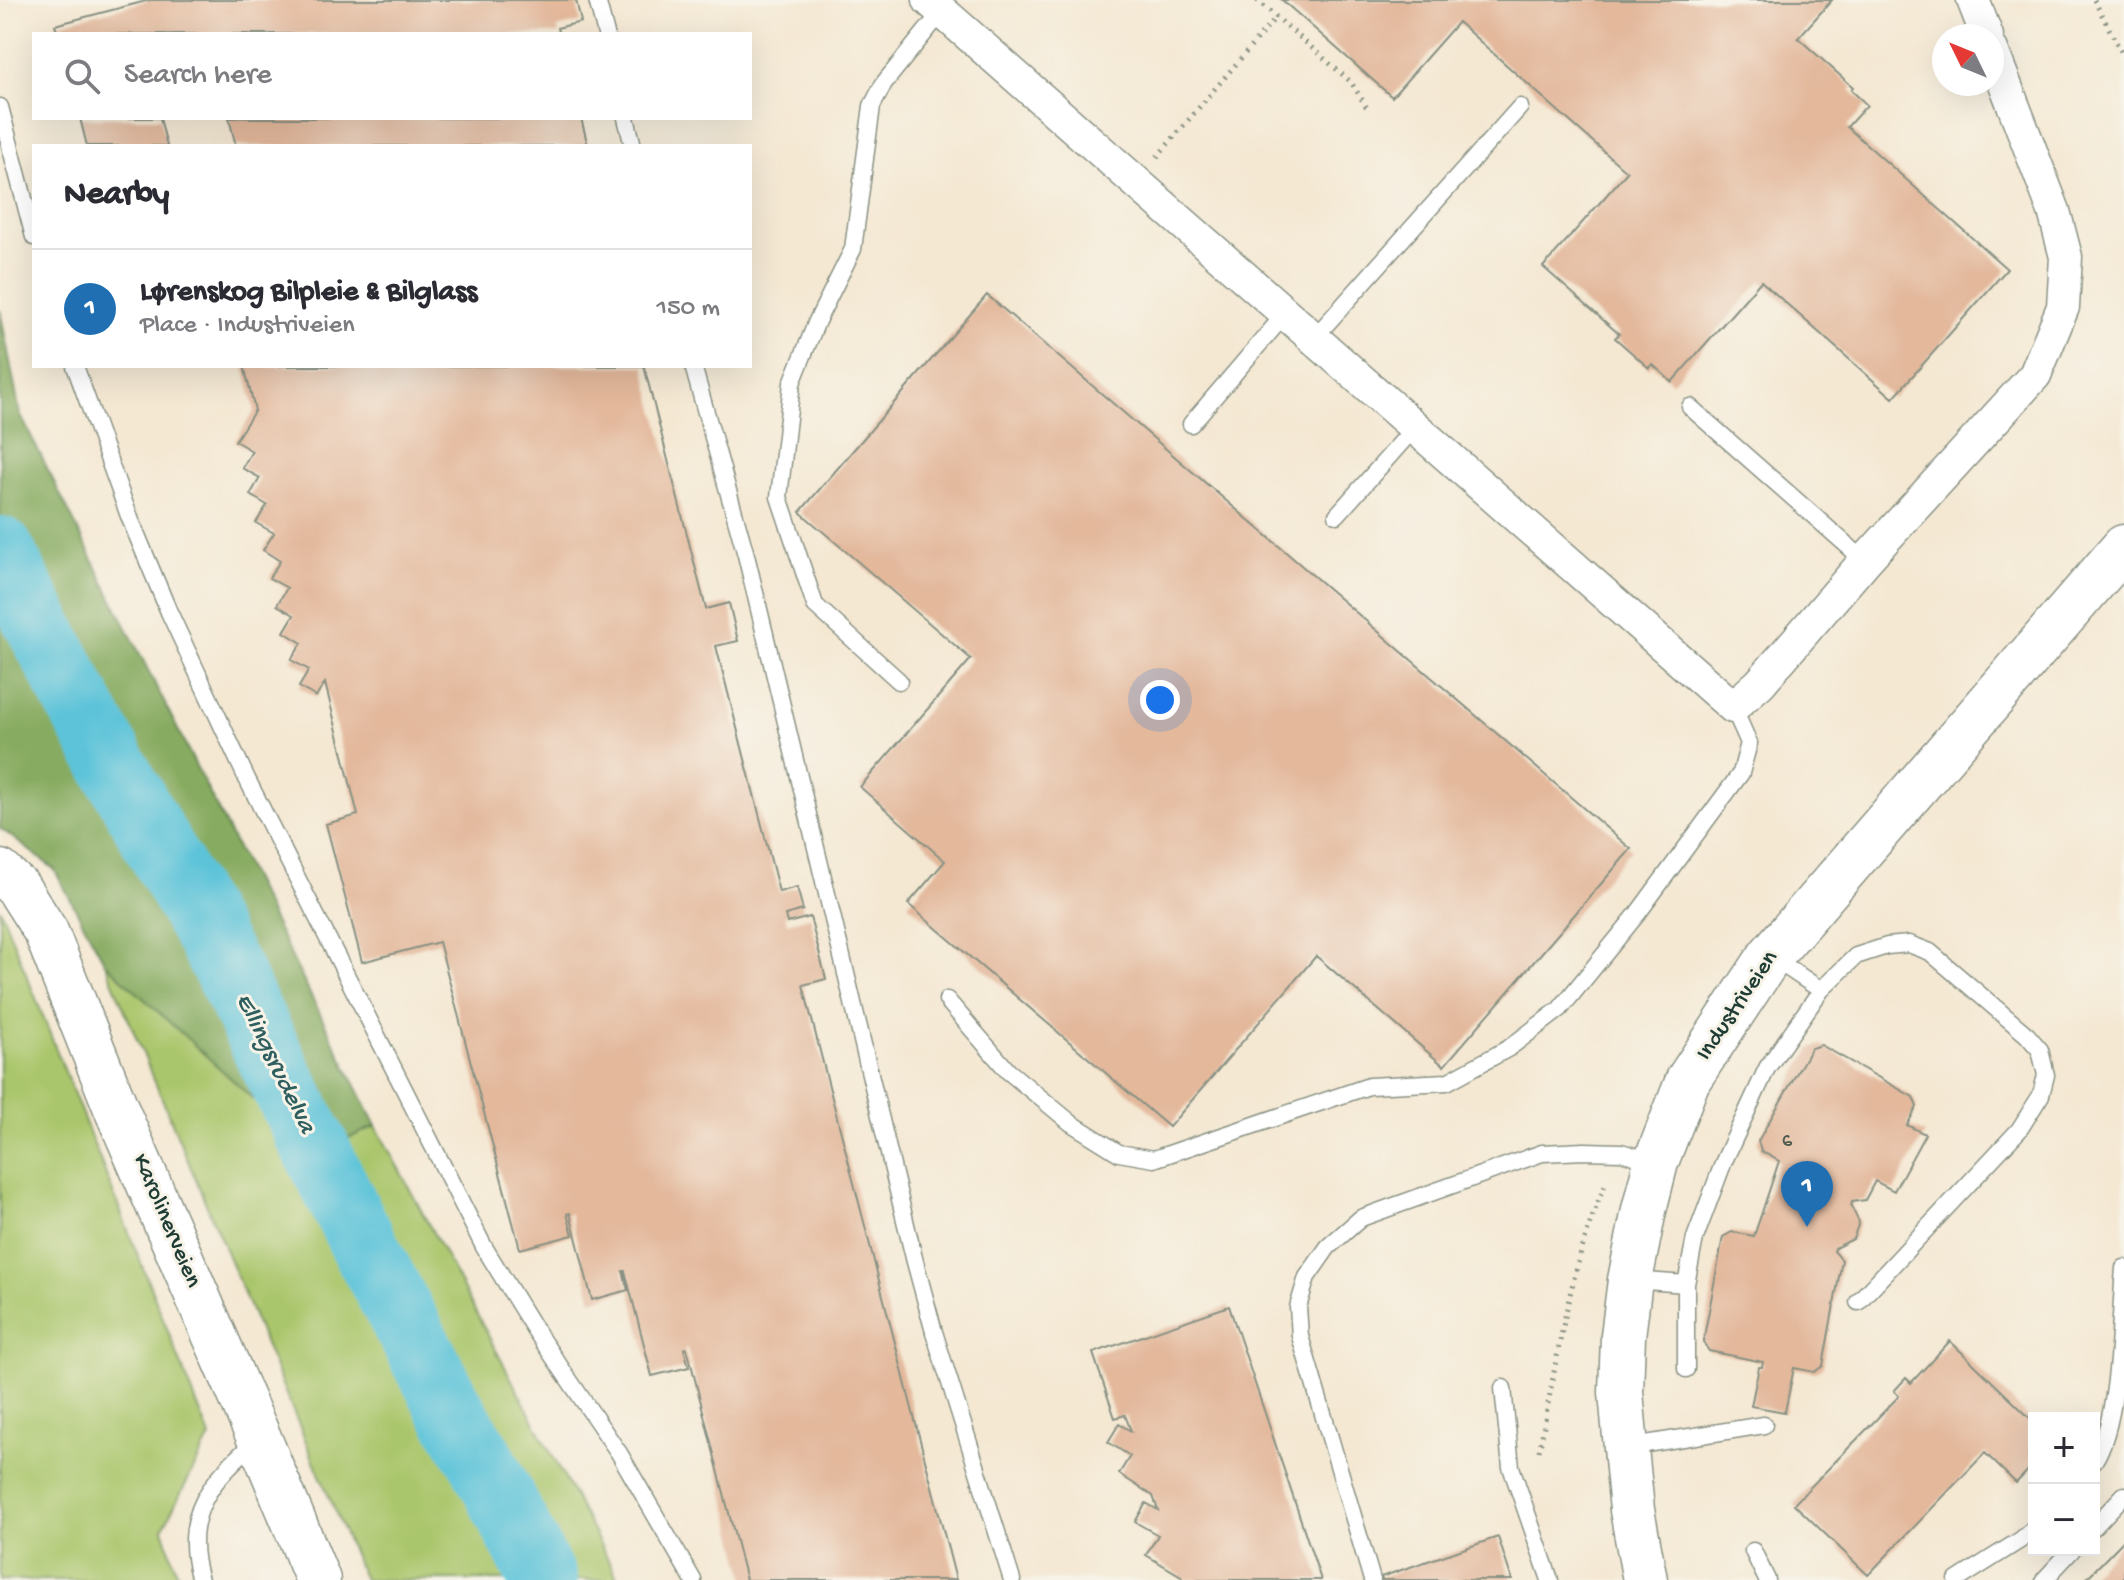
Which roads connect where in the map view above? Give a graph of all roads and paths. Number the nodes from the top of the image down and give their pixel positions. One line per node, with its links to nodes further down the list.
1 (597, 0): 8 (lane)
2 (1257, 0): 6 (path)
3 (1973, 0): 7 (street)
4 (2094, 0): 9 (path)
5 (942, 4): 16 (street); 28 (lane)
6 (1276, 17): 13 (path); 16 (path)
7 (1982, 24)
8 (605, 32)
9 (2124, 57)
10 (2004, 81): 27 (street)
11 (0, 107): 17 (lane)
12 (1520, 107): 19 (lane)
13 (1367, 108)
14 (626, 120): 15 (lane)
15 (632, 144)
16 (1136, 182): 18 (street)
17 (32, 229)
18 (1285, 314): 19 (street); 23 (lane)
19 (1314, 338): 24 (street)
20 (76, 368): 53 (lane)
21 (694, 368): 54 (lane)
22 (1690, 407): 27 (lane)
23 (1191, 424)
24 (1415, 427): 25 (lane); 29 (street)
25 (1337, 515)
26 (2124, 547): 31 (street, Industriveien)
27 (1865, 561): 29 (street)
28 (899, 681)
29 (1733, 707): 33 (lane)
30 (0, 872): 42 (street, Karolinerveien)
31 (1770, 956): 32 (lane); 34 (street, Industriveien)
32 (1821, 990): 37 (lane); 38 (lane)
33 (947, 1000)
34 (1639, 1157): 36 (street, Industriveien); 45 (path); 55 (lane)
35 (2124, 1268): 44 (lane)
36 (1630, 1280): 37 (lane); 43 (street, Industriveien)
37 (1686, 1284): 39 (lane)
38 (1858, 1302)
39 (1686, 1369)
40 (1503, 1388): 56 (lane)
41 (1764, 1425): 43 (lane)
42 (259, 1438): 51 (lane); 52 (street, Karolinerveien)
43 (1626, 1448): 57 (street, Industriveien)
44 (2100, 1452)
45 (1538, 1454)
46 (2124, 1495): 47 (lane)
47 (2100, 1521)
48 (2028, 1534): 59 (lane)
49 (1753, 1551): 58 (lane)
50 (2066, 1556): 60 (lane)
51 (200, 1580)
52 (318, 1580)
53 (693, 1580)
54 (1012, 1580)
55 (1372, 1580)
56 (1550, 1580)
57 (1645, 1580)
58 (1767, 1580)
59 (1957, 1580)
60 (2044, 1580)

